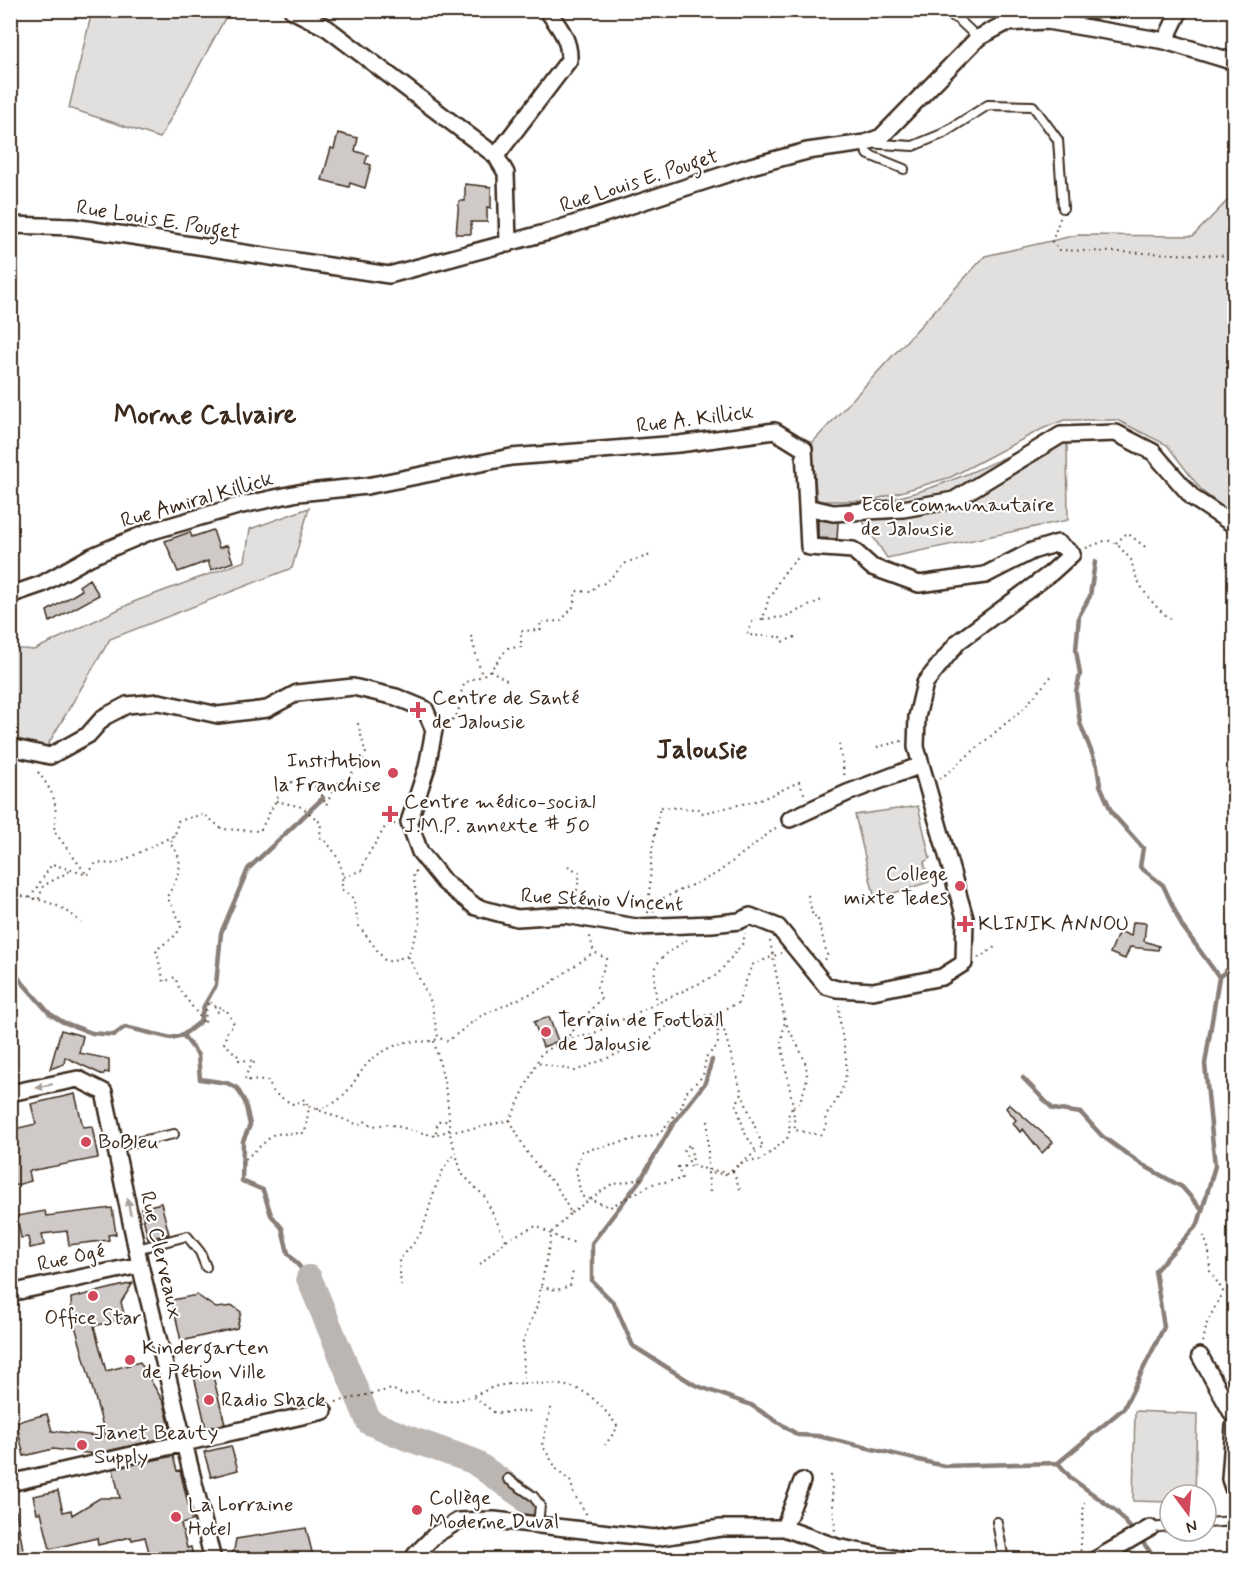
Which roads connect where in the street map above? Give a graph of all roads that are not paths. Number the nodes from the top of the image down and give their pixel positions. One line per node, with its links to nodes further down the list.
1 (292, 10): 9 (street)
2 (547, 10): 9 (street)
3 (943, 10): 5 (lane)
4 (1180, 10): 6 (street)
5 (978, 38): 6 (street, Rue Louis E. Pouget); 8 (street, Rue Louis E. Pouget)
6 (1166, 41): 7 (street, Rue Louis E. Pouget)
7 (1234, 62)
8 (865, 143): 10 (lane); 11 (lane); 13 (street, Rue Louis E. Pouget)
9 (496, 156): 13 (street)
10 (904, 169)
11 (1063, 208)
12 (14, 221): 13 (street, Rue Louis E. Pouget)
13 (508, 244)
14 (298, 493): 15 (street, Rue A. Killick); 17 (street, Rue Amiral Killick)
15 (807, 507): 16 (street); 19 (street, Rue A. Killick)
16 (1234, 525)
17 (10, 595)
18 (10, 747): 19 (street, Rue Sténio Vincent)
19 (921, 765): 20 (street)
20 (790, 819)
21 (10, 1093): 23 (street, Rue Clerveaux, one-way to 21)
22 (174, 1134): 23 (lane)
23 (117, 1146): 24 (street, Rue Clerveaux, one-way to 23)
24 (137, 1249): 25 (street, Rue Clerveaux); 26 (lane)
25 (140, 1264): 27 (street, Rue Ogé); 32 (street, Rue Clerveaux)
26 (206, 1267)
27 (10, 1293)
28 (1200, 1356): 30 (street)
29 (324, 1411): 32 (street)
30 (1234, 1417)
31 (1234, 1426): 36 (street)
32 (185, 1443): 35 (street); 45 (street, Rue Clerveaux)
33 (508, 1479): 39 (lane)
34 (802, 1481): 41 (street)
35 (10, 1483)
36 (1234, 1491)
37 (1232, 1521): 44 (lane)
38 (997, 1522): 48 (lane)
39 (538, 1526): 41 (street); 46 (street)
40 (1158, 1527): 42 (lane)
41 (784, 1528): 47 (street)
42 (1150, 1528): 43 (street)
43 (1113, 1551): 49 (street); 50 (lane)
44 (1234, 1555)
45 (213, 1560)
46 (415, 1560)
47 (903, 1560)
48 (1004, 1560)
49 (1095, 1560)
50 (1128, 1560)

